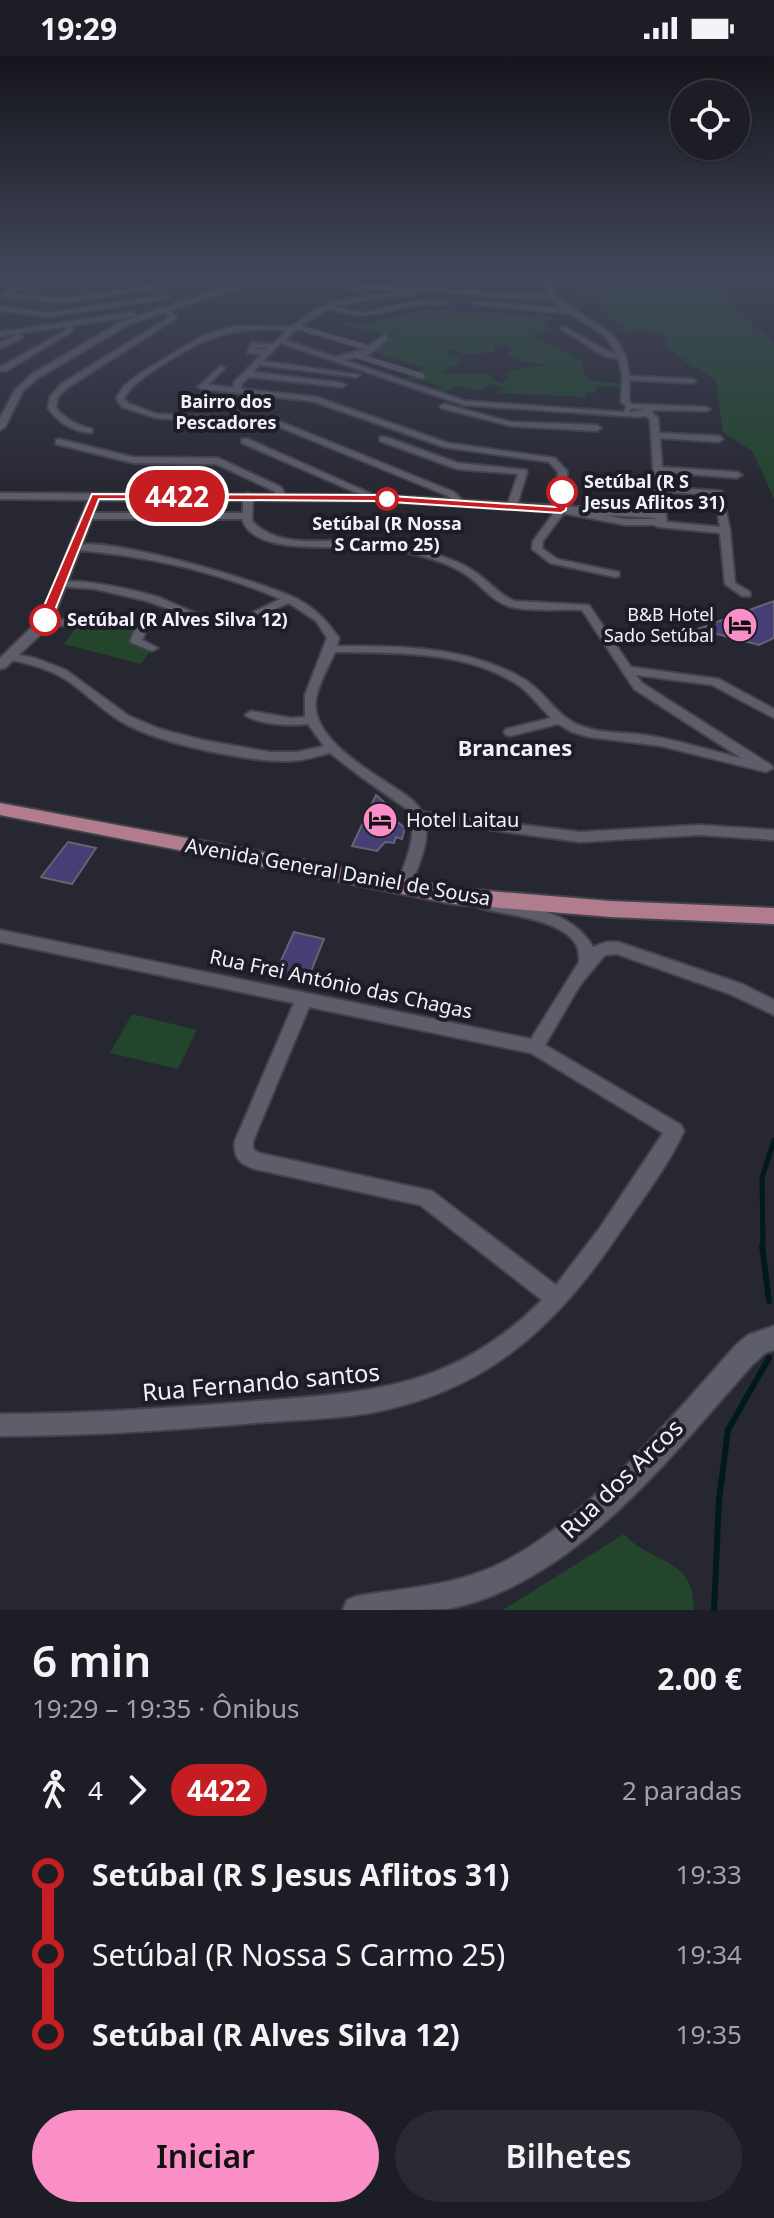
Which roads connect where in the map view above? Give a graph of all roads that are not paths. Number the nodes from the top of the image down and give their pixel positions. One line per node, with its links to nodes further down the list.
1 (35, 351): 17 (street)
2 (77, 351): 24 (street)
3 (121, 351): 30 (street)
4 (179, 351): 44 (street)
5 (250, 351): 11 (street)
6 (272, 351): 11 (street)
7 (301, 351): 14 (street)
8 (368, 351): 12 (street)
9 (601, 351): 13 (street)
10 (617, 351): 13 (street)
11 (269, 353): 15 (street)
12 (355, 355): 14 (street); 19 (street)
13 (620, 357): 20 (street)
14 (333, 360): 26 (street)
15 (258, 363): 18 (street); 29 (street)
16 (221, 368): 23 (street)
17 (3, 369)
18 (247, 374): 22 (street); 23 (street)
19 (422, 376)
20 (627, 378): 21 (street); 26 (street)
21 (692, 381)
22 (342, 385)
23 (238, 389): 46 (street)
24 (4, 409): 28 (street)
25 (706, 409): 27 (street)
26 (631, 410): 27 (street)
27 (648, 410): 31 (street)
28 (0, 427)
29 (597, 428)
30 (89, 431)
31 (655, 435): 33 (street); 36 (street)
32 (383, 439): 45 (street)
33 (719, 439)
34 (245, 441): 43 (street)
35 (59, 442): 42 (street)
36 (658, 469): 37 (street); 38 (street)
37 (737, 475)
38 (659, 489): 49 (street); 50 (street)
39 (0, 496): 40 (street)
40 (95, 496): 41 (street); 47 (street)
41 (248, 496): 42 (street); 48 (street)
42 (281, 496): 43 (street)
43 (376, 498): 44 (street)
44 (459, 502): 45 (street)
45 (512, 506): 46 (street)
46 (561, 510): 49 (street); 52 (street)
47 (89, 516): 48 (street); 51 (street)
48 (245, 516): 60 (street)
49 (660, 520): 50 (street)
50 (725, 530): 54 (street)
51 (76, 547): 53 (street); 55 (street)
52 (615, 574)
53 (60, 584): 55 (street); 56 (street)
54 (746, 594)
55 (288, 600): 58 (street)
56 (45, 620): 57 (street); 59 (street)
57 (152, 648)
58 (331, 649): 63 (street); 64 (street)
59 (5, 660): 66 (street)
60 (626, 670): 61 (street); 67 (street)
61 (774, 714)
62 (251, 715): 63 (street)
63 (310, 720): 66 (street)
64 (559, 720): 65 (street); 67 (street)
65 (510, 732)
66 (333, 748): 69 (street)
67 (770, 769)
68 (0, 809): 71 (main road, Avenida General Daniel de Sousa)
69 (420, 816): 70 (street); 71 (street)
70 (774, 835)
71 (403, 888): 72 (main road, Avenida General Daniel de Sousa)
72 (453, 896): 73 (main road, Avenida General Daniel de Sousa); 75 (street)
73 (774, 916)
74 (0, 936): 76 (street, Rua Frei António das Chagas)
75 (587, 964): 77 (street); 78 (street)
76 (304, 999): 78 (street, Rua Frei António das Chagas); 80 (street)
77 (774, 1008)
78 (535, 1047): 79 (street, Rua Frei António das Chagas)
79 (656, 1119): 80 (street, Rua Fernando santos)
80 (556, 1298): 82 (street, Rua Fernando santos)
81 (774, 1338): 83 (street, Rua dos Arcos)
82 (0, 1425)
83 (357, 1610)

